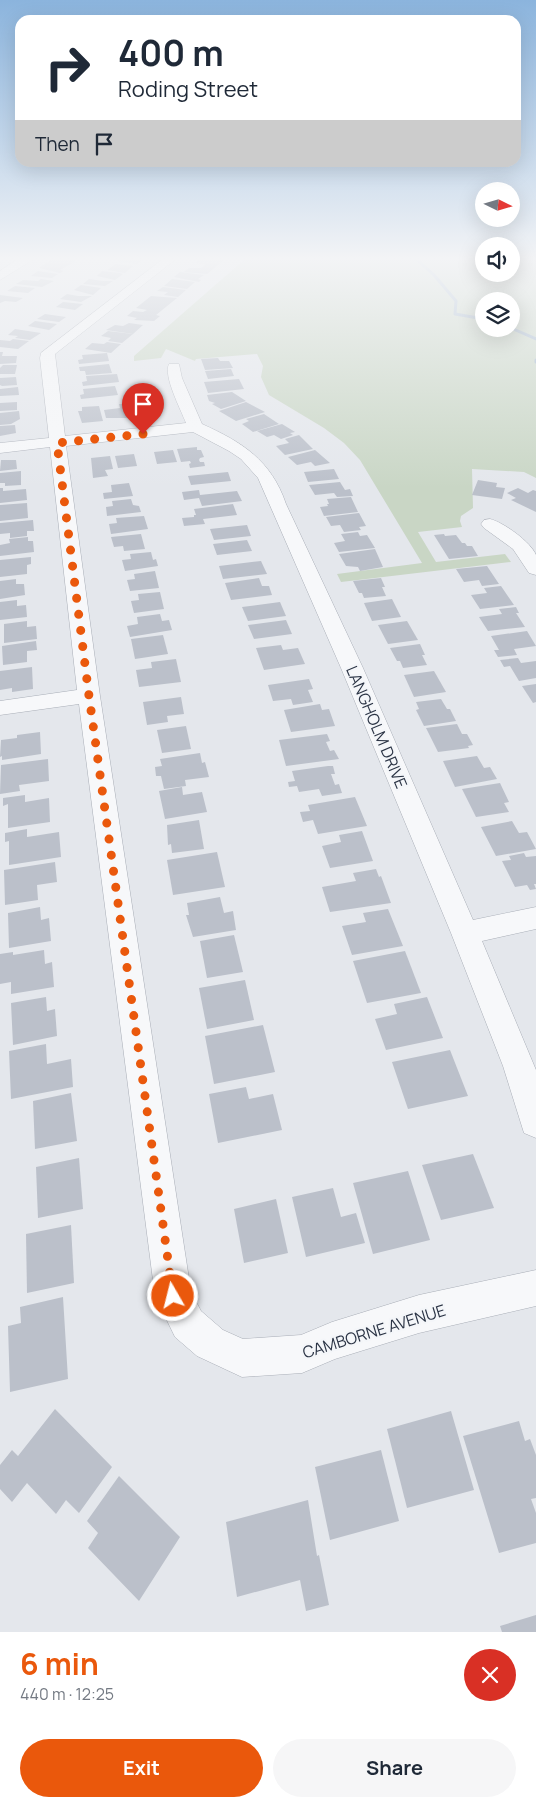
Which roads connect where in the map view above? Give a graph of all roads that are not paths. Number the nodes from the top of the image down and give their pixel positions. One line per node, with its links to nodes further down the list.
1 (72, 335): 4 (street, CAMBORNE AVENUE)
2 (174, 367): 3 (street)
3 (195, 427): 4 (street); 11 (street, LANGHOLM DRIVE)
4 (57, 443): 5 (street); 8 (street, CAMBORNE AVENUE)
5 (0, 448)
6 (490, 524): 7 (street)
7 (536, 569)
8 (89, 696): 9 (street); 13 (street, CAMBORNE AVENUE)
9 (0, 708)
10 (536, 918): 11 (street)
11 (465, 933): 12 (street, LANGHOLM DRIVE)
12 (536, 1122)
13 (536, 1288)

